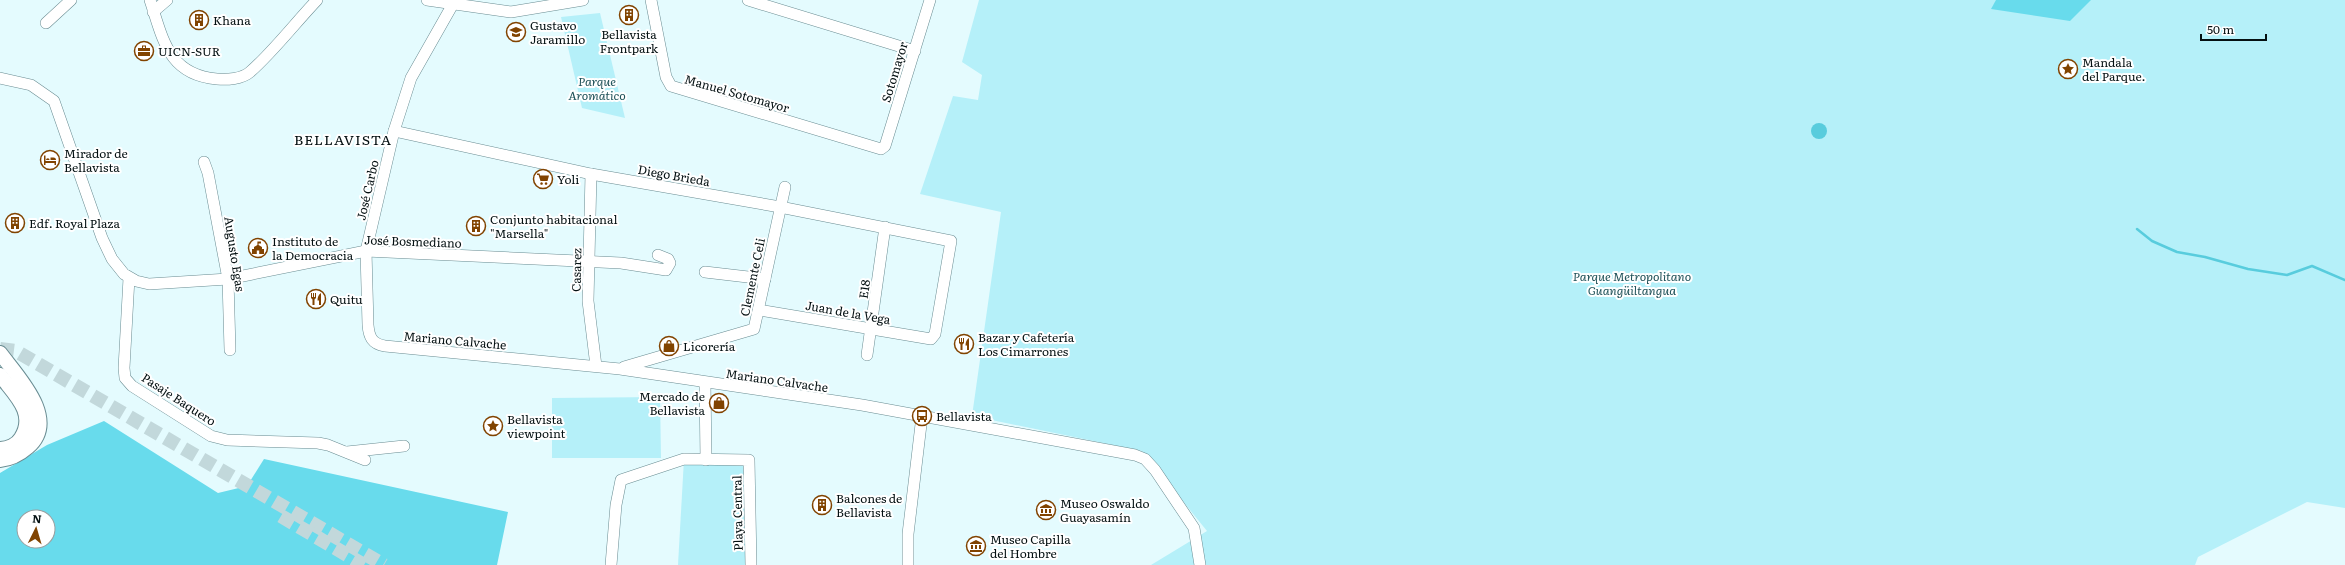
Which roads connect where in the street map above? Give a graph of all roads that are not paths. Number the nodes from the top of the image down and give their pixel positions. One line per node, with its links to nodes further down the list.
1 (72, 0): 12 (street)
2 (150, 0): 11 (street)
3 (167, 0): 11 (street)
4 (316, 0): 11 (street)
5 (427, 0): 10 (street)
6 (651, 0): 16 (street, Manuel Sotomayor)
7 (748, 0): 13 (street)
8 (930, 0): 13 (street, Sotomayor)
9 (576, 1): 10 (street)
10 (453, 4): 15 (street, José Carbo)
11 (153, 12)
12 (46, 23)
13 (915, 51): 16 (street, Sotomayor)
14 (0, 78): 26 (street, José Bosmediano)
15 (394, 131): 18 (street, Diego Brieda); 22 (street, José Carbo)
16 (881, 149)
17 (204, 162): 27 (street, Augusto Egas)
18 (592, 174): 20 (street, Diego Brieda); 24 (street, Casarez)
19 (785, 187): 20 (street, Clemente Celi)
20 (780, 207): 21 (street, Diego Brieda); 28 (street, Clemente Celi)
21 (885, 227): 30 (street, E18); 31 (street, Diego Brieda)
22 (366, 251): 24 (street, José Bosmediano); 27 (street, José Bosmediano); 35 (street, Mariano Calvache)
23 (658, 255): 24 (street, José Bosmediano)
24 (589, 262): 35 (street, Casarez)
25 (705, 272): 28 (street)
26 (130, 278): 27 (street, José Bosmediano); 42 (street, Pasaje Baquero)
27 (228, 279): 32 (street, Augusto Egas)
28 (765, 280): 29 (street, Clemente Celi)
29 (759, 310): 30 (street, Juan de la Vega); 36 (street, Clemente Celi)
30 (871, 330): 31 (street, Juan de la Vega); 34 (street, E18)
31 (932, 338)
32 (230, 350)
33 (0, 353): 43 (main road)
34 (867, 354)
35 (596, 366): 36 (street, Mariano Calvache)
36 (620, 368): 38 (street, Mariano Calvache)
37 (0, 375): 41 (main road)
38 (704, 383): 39 (street, Mariano Calvache); 45 (street)
39 (922, 416): 48 (street); 49 (street, Mariano Calvache)
40 (404, 446): 42 (street)
41 (0, 449)
42 (345, 452): 44 (street, Pasaje Baquero)
43 (0, 460)
44 (365, 460)
45 (706, 460): 46 (street); 47 (street, Playa Central)
46 (611, 565)
47 (751, 565)
48 (908, 565)
49 (1200, 565)

